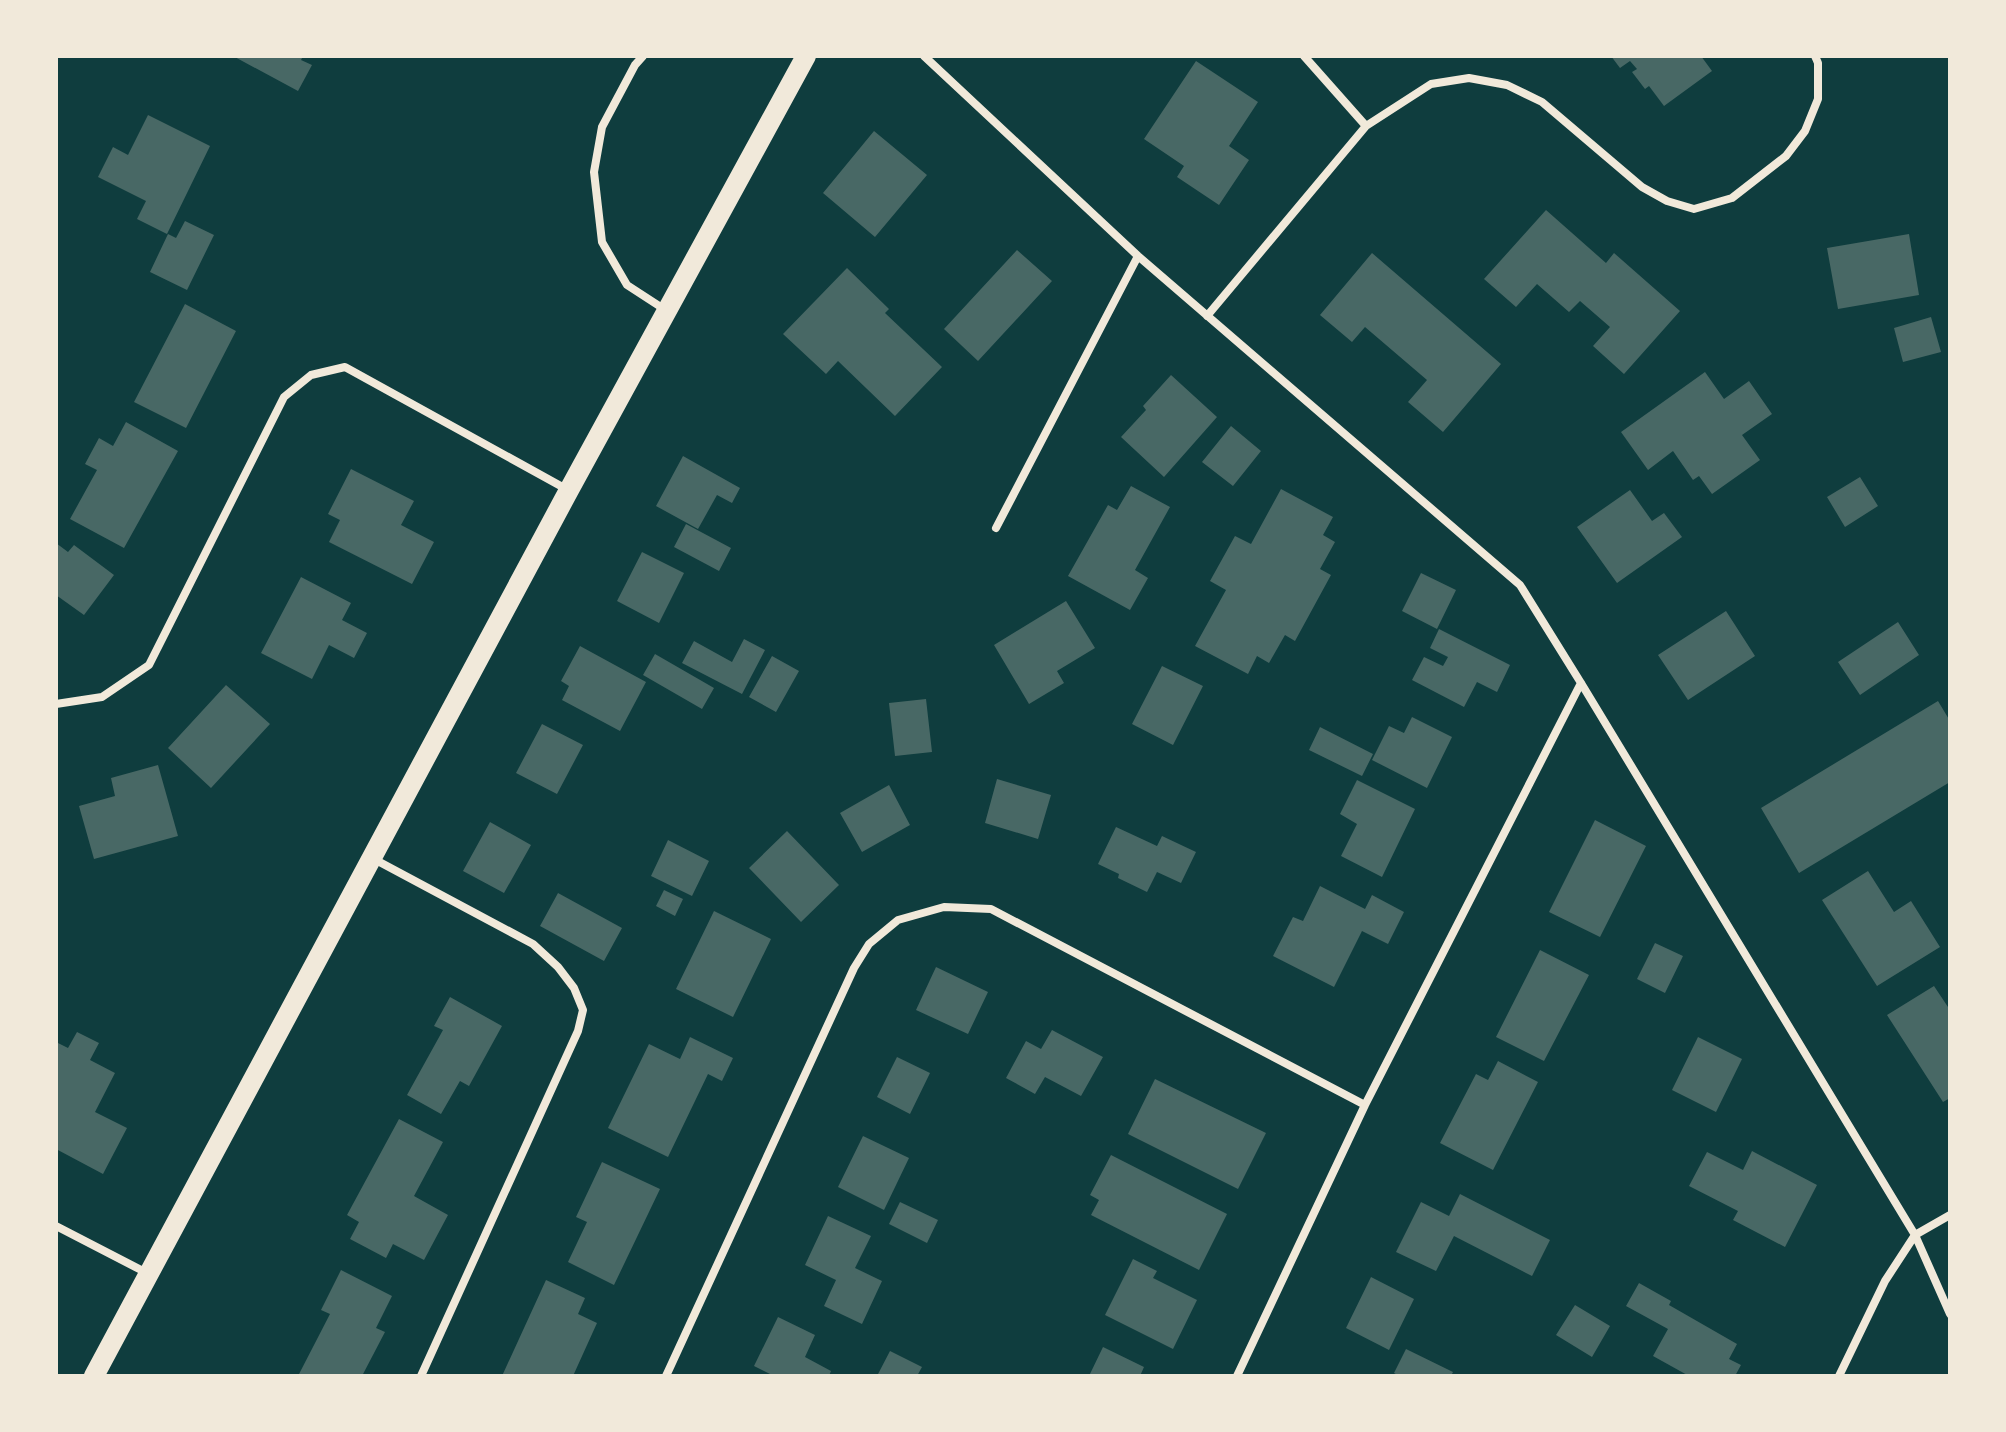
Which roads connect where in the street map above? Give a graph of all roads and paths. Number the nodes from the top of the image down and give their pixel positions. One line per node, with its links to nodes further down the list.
1 (643, 56): 8 (street)
2 (806, 56): 8 (main road)
3 (924, 56): 7 (street)
4 (1304, 56): 6 (street)
5 (1815, 56): 6 (street)
6 (1366, 126): 9 (street)
7 (1138, 256): 9 (street); 11 (street)
8 (667, 311): 10 (main road)
9 (1207, 316): 12 (street)
10 (569, 490): 13 (street); 14 (main road)
11 (996, 528)
12 (1581, 683): 15 (street); 18 (street)
13 (56, 704)
14 (372, 857): 19 (main road); 22 (street)
15 (1365, 1105): 23 (street); 24 (street)
16 (1950, 1215): 18 (street)
17 (56, 1226): 19 (street)
18 (1915, 1235): 20 (street); 25 (street)
19 (148, 1274): 21 (main road)
20 (1950, 1314)
21 (94, 1376)
22 (421, 1376)
23 (666, 1376)
24 (1237, 1376)
25 (1839, 1376)

